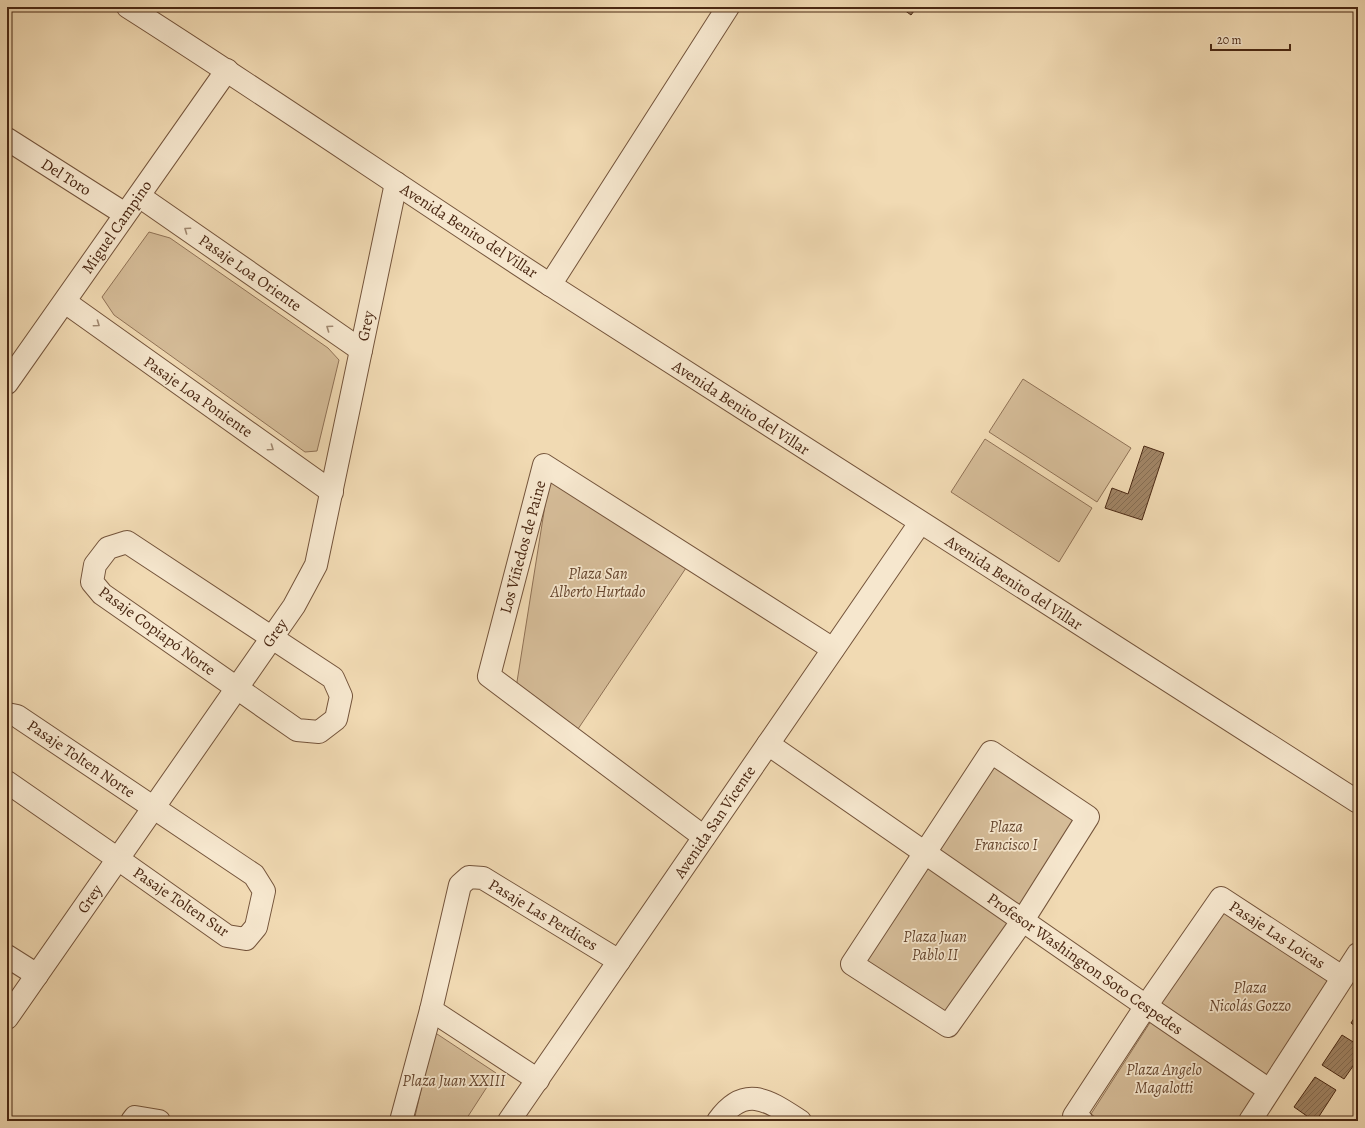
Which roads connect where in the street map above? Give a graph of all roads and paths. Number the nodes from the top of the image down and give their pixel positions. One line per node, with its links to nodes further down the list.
1 (128, 7): 3 (street, Avenida Benito del Villar)
2 (728, 7): 8 (street)
3 (227, 70): 5 (street, Avenida Benito del Villar); 6 (street, Miguel Campino)
4 (7, 139): 7 (street, Del Toro)
5 (396, 183): 8 (street, Avenida Benito del Villar); 10 (street, Grey)
6 (138, 196): 7 (street, Miguel Campino); 10 (street, Pasaje Loa Oriente, one-way to 6)
7 (125, 214): 9 (street, Miguel Campino)
8 (550, 285): 13 (street, Avenida Benito del Villar)
9 (65, 302): 11 (street, Miguel Campino); 12 (street, Pasaje Loa Poniente, one-way to 12)
10 (361, 350): 12 (street, Grey)
11 (7, 383)
12 (332, 492): 14 (street, Grey)
13 (920, 523): 15 (street, Avenida San Vicente); 20 (street, Avenida Benito del Villar)
14 (272, 638): 16 (street, Grey); 16 (street); 16 (street, Pasaje Copiapó Norte)
15 (833, 649): 18 (street, Avenida San Vicente); 22 (street, Los Viñedos de Paine)
16 (237, 688): 21 (street, Grey)
17 (7, 714): 21 (street, Pasaje Tolten Norte)
18 (768, 744): 22 (street, Avenida San Vicente); 23 (street, Profesor Washington Soto Cespedes)
19 (7, 782): 24 (street)
20 (1358, 802)
21 (154, 808): 24 (street, Grey); 24 (street, Pasaje Tolten Sur)
22 (704, 837): 28 (street, Avenida San Vicente)
23 (925, 853): 25 (street, Profesor Washington Soto Cespedes); 25 (street); 25 (street)
24 (118, 859): 29 (street, Grey)
25 (1022, 920): 31 (street, Profesor Washington Soto Cespedes)
26 (1358, 954): 30 (street)
27 (7, 956): 29 (street)
28 (619, 961): 32 (street, Pasaje Las Perdices); 34 (street, Avenida San Vicente)
29 (37, 975): 33 (street, Grey)
30 (1342, 977): 31 (street, Pasaje Las Loicas); 35 (street)
31 (1146, 1006): 35 (street, Profesor Washington Soto Cespedes); 42 (street)
32 (431, 1010): 34 (street); 38 (street)
33 (7, 1018)
34 (538, 1080): 39 (street, Avenida San Vicente)
35 (1269, 1090): 43 (street)
36 (132, 1121): 37 (street)
37 (159, 1121)
38 (401, 1121)
39 (510, 1121)
40 (718, 1121): 41 (street)
41 (800, 1121)
42 (1082, 1121)
43 (1250, 1121)

